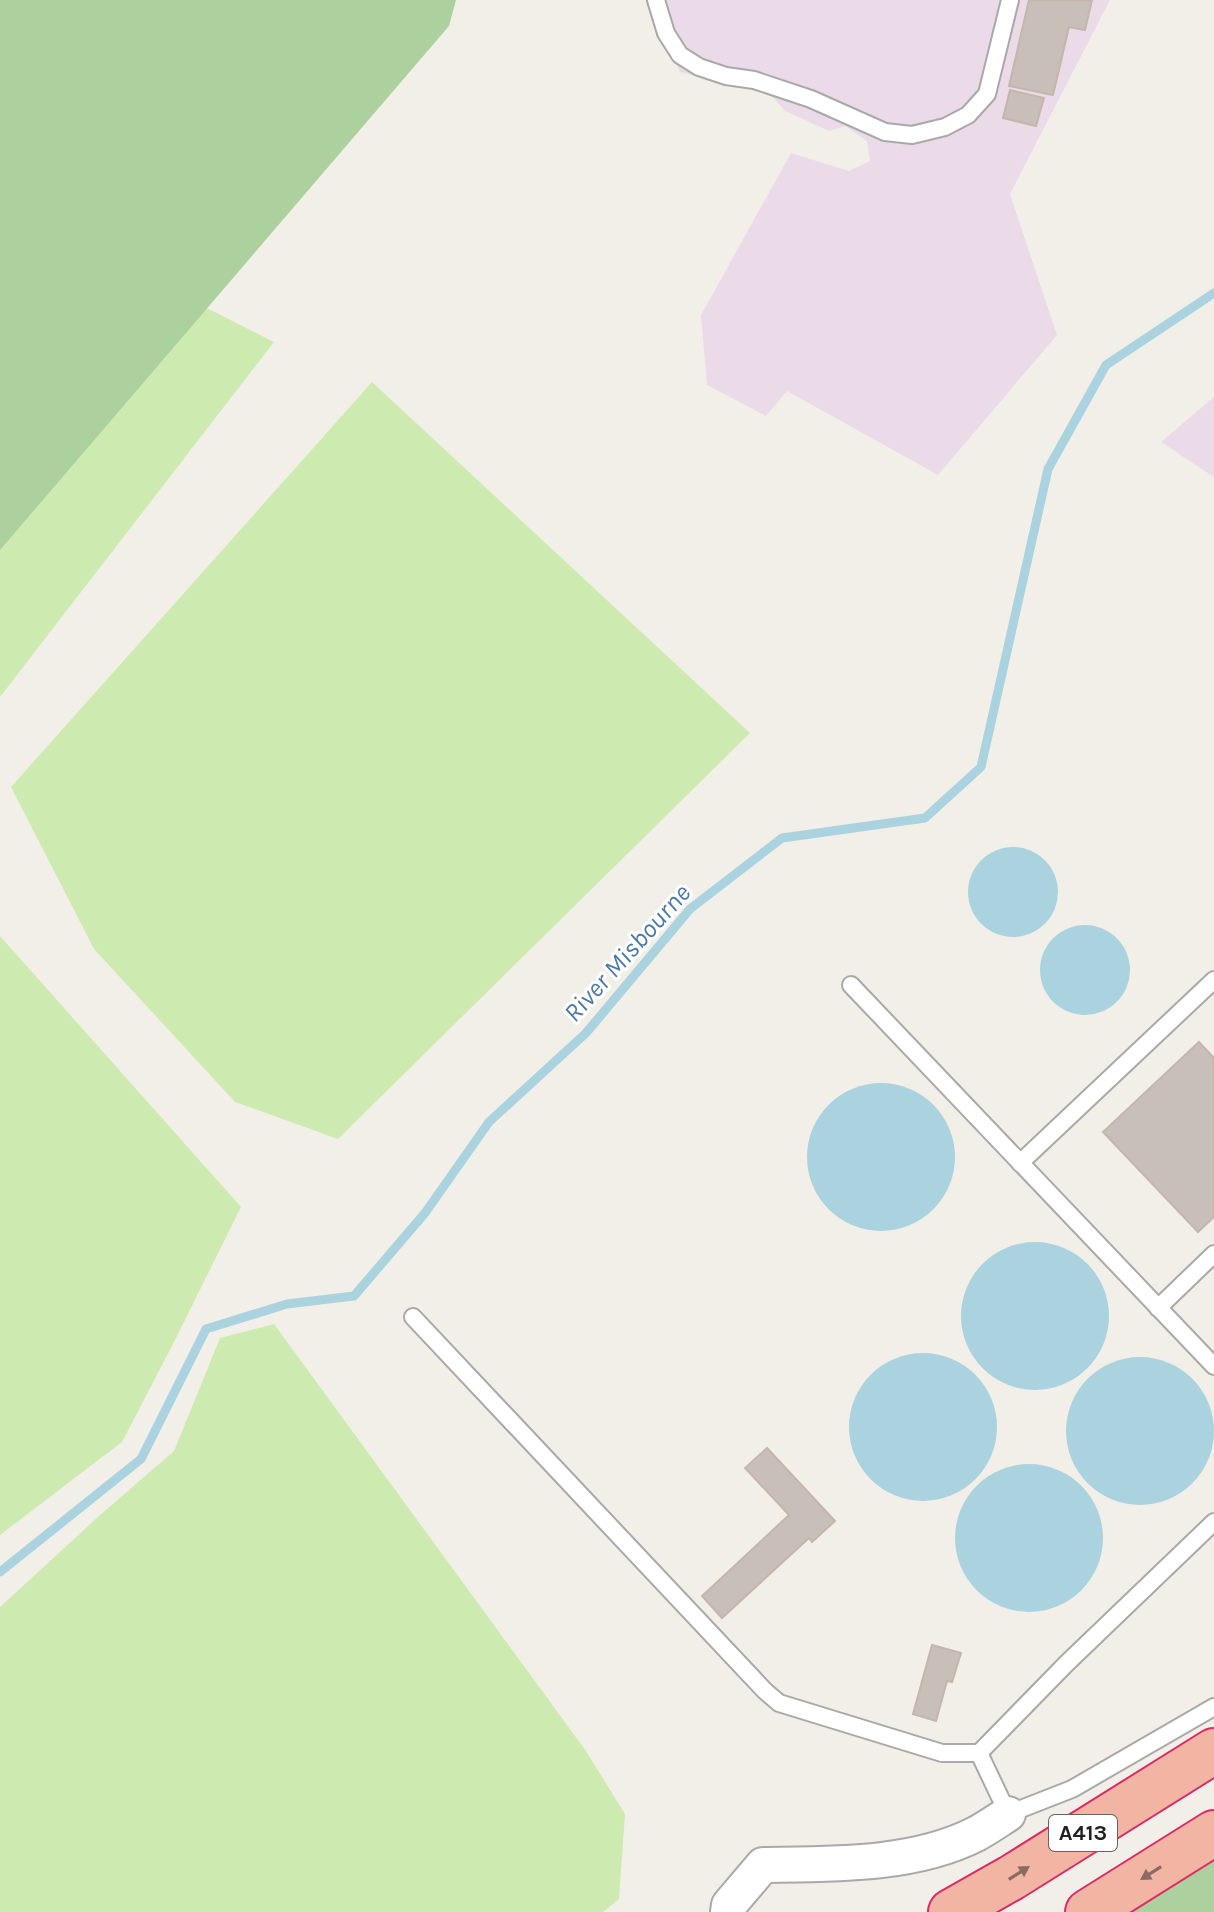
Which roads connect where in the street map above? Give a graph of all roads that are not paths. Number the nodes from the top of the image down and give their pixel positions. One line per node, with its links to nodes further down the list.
1 (656, 0): 2 (lane)
2 (1010, 0)
3 (1214, 980): 5 (lane)
4 (851, 985): 5 (lane)
5 (1020, 1163): 7 (lane)
6 (1214, 1254): 7 (lane)
7 (1158, 1308): 9 (lane)
8 (413, 1317): 13 (lane)
9 (1214, 1366)
10 (1214, 1522): 13 (lane)
11 (1214, 1707): 14 (lane)
12 (1214, 1751): 17 (highway, A413, one-way to 12)
13 (979, 1753): 14 (lane)
14 (1008, 1814): 16 (street)
15 (1214, 1833): 18 (highway, one-way to 18)
16 (728, 1912)
17 (951, 1912)
18 (1088, 1912)

